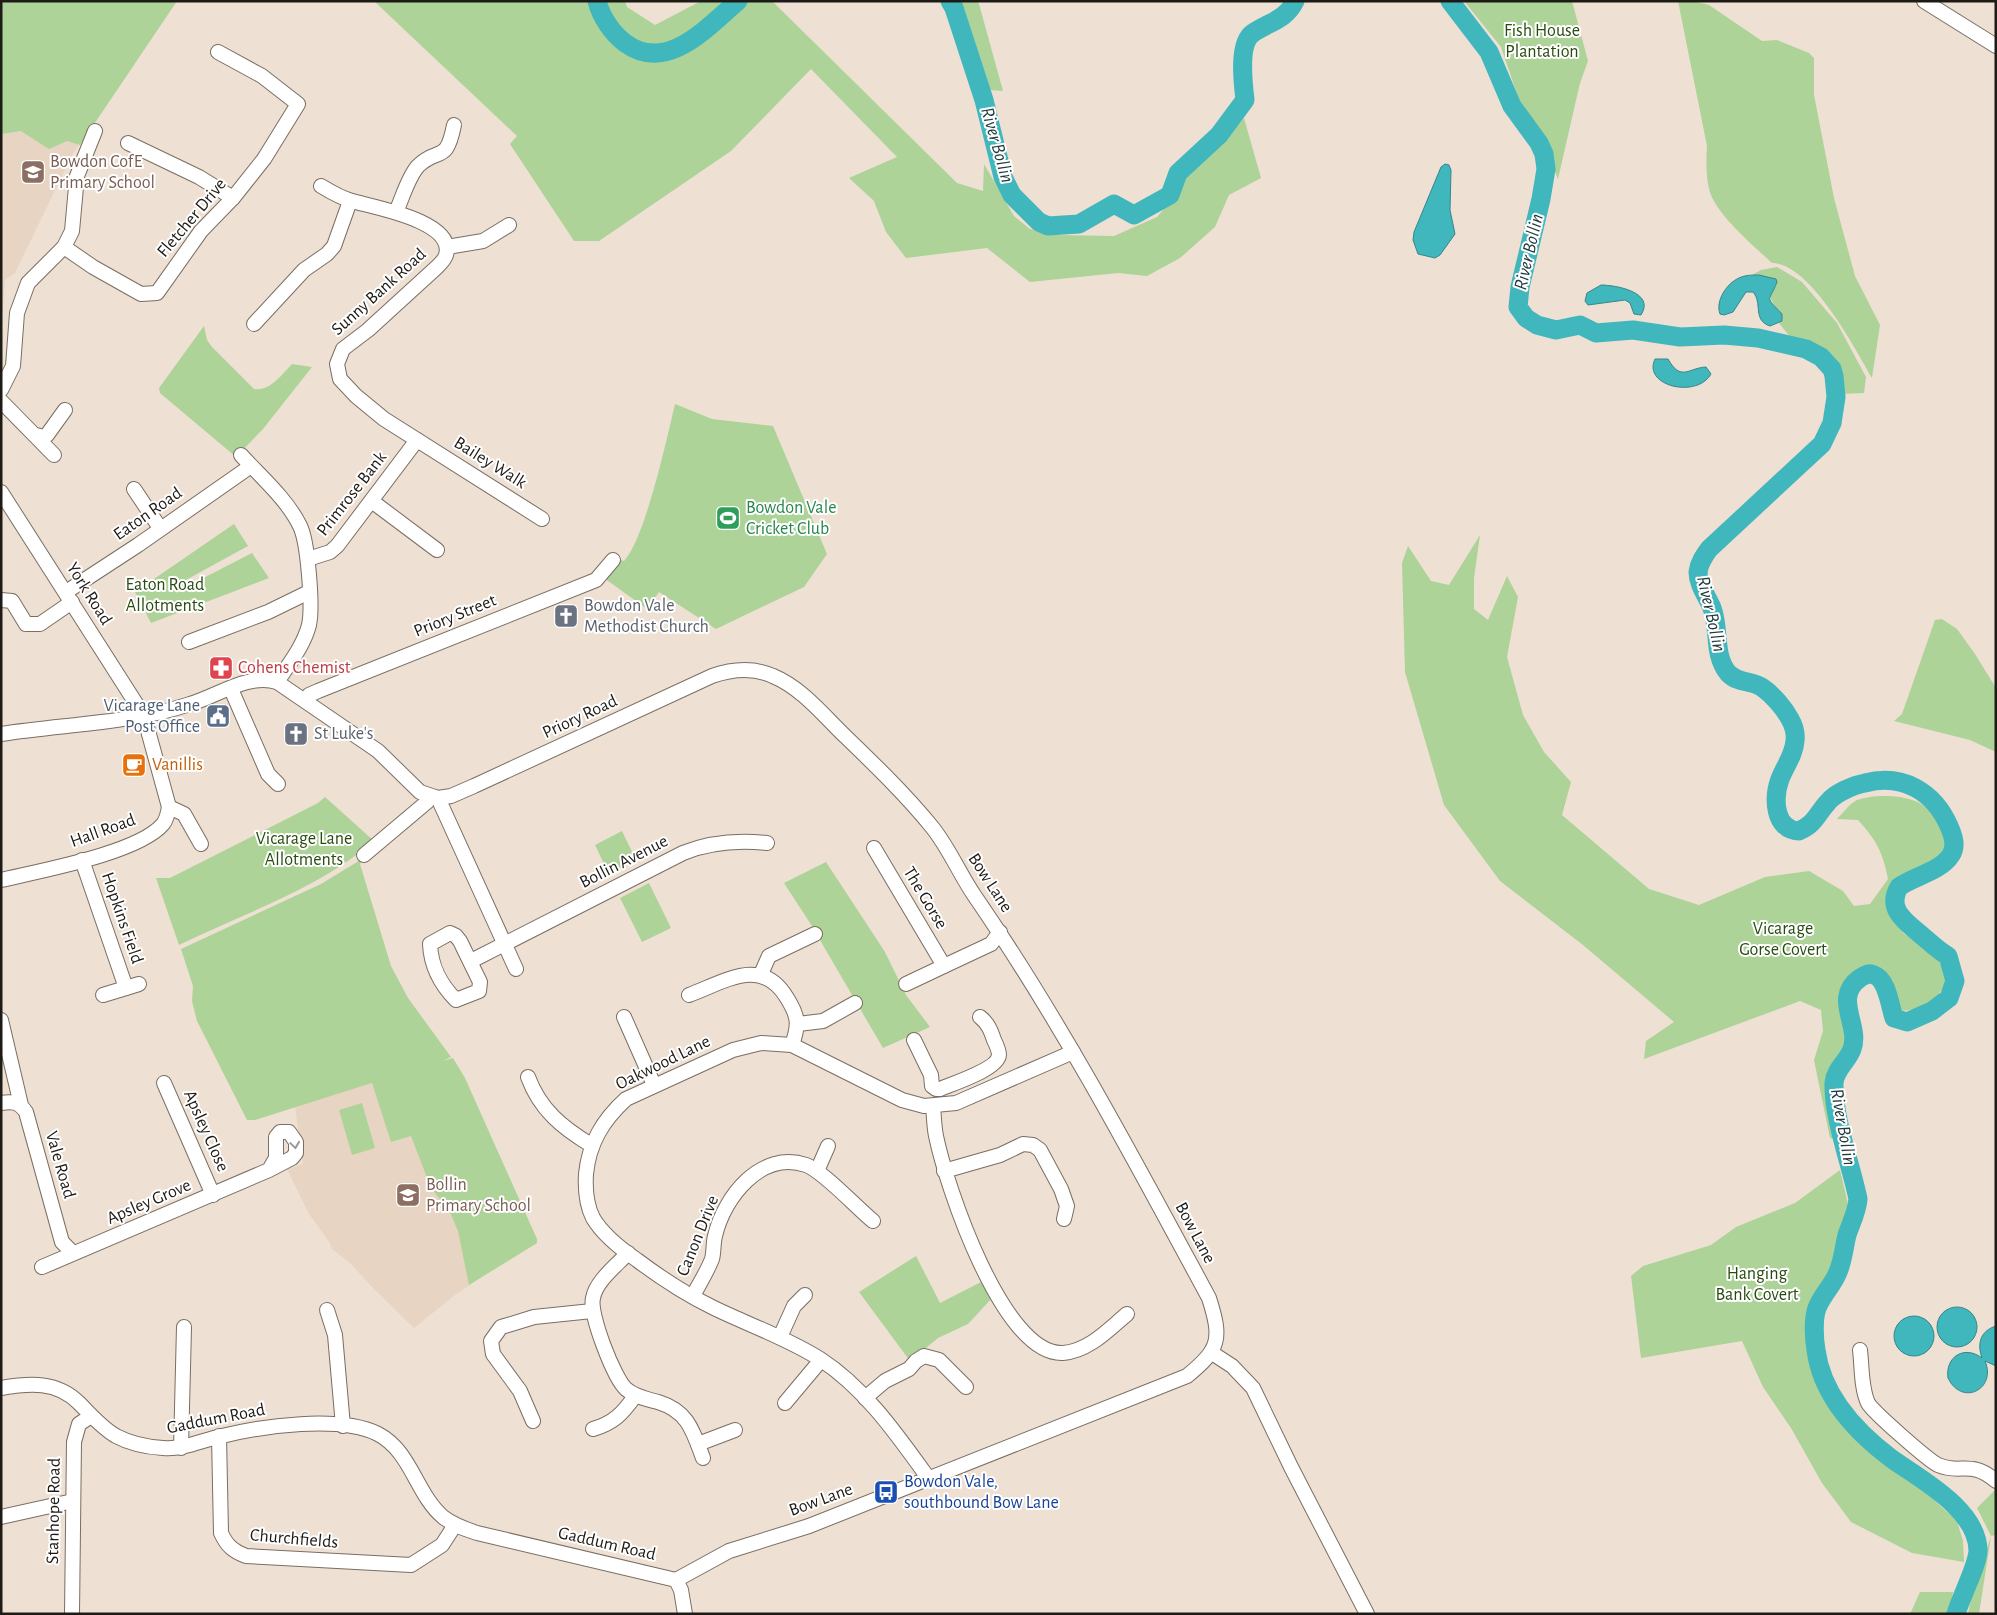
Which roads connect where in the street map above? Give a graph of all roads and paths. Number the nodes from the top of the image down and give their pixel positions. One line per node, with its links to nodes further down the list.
1 (1924, 1): 2 (street)
2 (1996, 46)
3 (218, 52): 8 (street, Fletcher Drive)
4 (454, 125): 10 (street)
5 (95, 131): 12 (street)
6 (128, 143): 8 (street)
7 (321, 186): 9 (street, Sunny Bank Road)
8 (233, 198): 12 (street, Fletcher Drive)
9 (350, 201): 10 (street, Sunny Bank Road); 14 (street)
10 (396, 212): 13 (street, Sunny Bank Road)
11 (509, 225): 13 (street)
12 (64, 247): 15 (street)
13 (447, 247): 19 (street, Sunny Bank Road)
14 (254, 324)
15 (1, 390)
16 (1, 401): 18 (street)
17 (65, 410): 18 (street)
18 (36, 436): 20 (street)
19 (417, 440): 23 (street, Primrose Bank); 24 (street, Bailey Walk)
20 (54, 455)
21 (134, 489): 25 (street)
22 (1, 492): 30 (street, York Road)
23 (373, 502): 26 (street); 27 (street, Primrose Bank)
24 (542, 519)
25 (160, 528): 27 (street, Eaton Road); 30 (street, Eaton Road)
26 (437, 550)
27 (308, 559): 29 (street)
28 (613, 560): 36 (street, Priory Street)
29 (309, 592): 32 (street); 34 (street)
30 (69, 597): 31 (street, Eaton Road); 37 (street, York Road)
31 (1, 600)
32 (189, 642)
33 (737, 669): 40 (street, Priory Road); 48 (street, Bow Lane)
34 (277, 682): 35 (street); 36 (street)
35 (231, 689): 37 (street); 39 (street)
36 (306, 700): 40 (street)
37 (144, 716): 38 (street); 41 (street)
38 (1, 734)
39 (278, 784)
40 (434, 797): 45 (street); 50 (street)
41 (169, 807): 43 (street); 46 (street, Hall Road)
42 (767, 843): 50 (street, Bollin Avenue)
43 (201, 844)
44 (874, 848): 52 (street, The Gorse)
45 (364, 855)
46 (82, 860): 47 (street, Hall Road); 56 (street, Hopkins Field)
47 (1, 880)
48 (1000, 932): 52 (street); 65 (street, Bow Lane)
49 (815, 934): 54 (street)
50 (505, 944): 51 (street, Bollin Avenue); 53 (street)
51 (471, 961): 51 (street)
52 (944, 966): 55 (street)
53 (516, 969)
54 (761, 974): 57 (street); 62 (street)
55 (906, 984)
56 (103, 995)
57 (689, 995)
58 (855, 1003): 62 (street)
59 (624, 1018): 69 (street)
60 (980, 1018): 66 (street)
61 (1, 1020): 72 (street, Vale Road)
62 (798, 1024): 64 (street)
63 (914, 1040): 66 (street)
64 (792, 1045): 69 (street, Oakwood Lane); 73 (street, Oakwood Lane)
65 (1073, 1052): 70 (street, Oakwood Lane); 93 (street, Bow Lane)
66 (977, 1074): 70 (street)
67 (528, 1077): 74 (street)
68 (164, 1083): 79 (street, Apsley Close)
69 (654, 1085): 74 (street, Oakwood Lane)
70 (985, 1091): 73 (street, Oakwood Lane)
71 (1, 1103): 72 (street)
72 (21, 1105): 82 (street, Vale Road)
73 (933, 1106): 78 (street)
74 (591, 1146): 83 (street, Oakwood Lane)
75 (828, 1146): 77 (street)
76 (269, 1170): 79 (street, Apsley Grove)
77 (817, 1171): 81 (street, Canon Drive); 86 (street, Canon Drive)
78 (944, 1171): 80 (street); 89 (street)
79 (213, 1195): 82 (street, Apsley Grove)
80 (1064, 1219)
81 (873, 1221)
82 (73, 1253): 84 (street, Apsley Grove)
83 (628, 1254): 86 (street, Oakwood Lane); 88 (street)
84 (42, 1267)
85 (805, 1295): 91 (street)
86 (693, 1296): 91 (street, Oakwood Lane)
87 (327, 1310): 102 (street)
88 (592, 1310): 97 (street); 101 (street)
89 (1127, 1314)
90 (184, 1327): 106 (street)
91 (780, 1337): 94 (street, Oakwood Lane)
92 (1860, 1350): 108 (street)
93 (1212, 1353): 107 (street, Bow Lane); 115 (street)
94 (821, 1360): 98 (street, Oakwood Lane); 99 (street)
95 (966, 1387): 98 (street)
96 (1, 1388): 100 (street, Gaddum Road)
97 (635, 1396): 103 (street); 104 (street)
98 (865, 1398): 107 (street, Oakwood Lane)
99 (785, 1403)
100 (91, 1416): 106 (street, Gaddum Road); 109 (street, Stanhope Road)
101 (533, 1421)
102 (343, 1426): 105 (street, Gaddum Road); 111 (street, Gaddum Road)
103 (593, 1429)
104 (735, 1430)
105 (219, 1436): 106 (street, Gaddum Road); 111 (street, Churchfields)
106 (182, 1448)
107 (930, 1479): 112 (street, Bow Lane)
108 (1996, 1481)
109 (73, 1501): 110 (street); 113 (street, Stanhope Road)
110 (1, 1516)
111 (455, 1525): 112 (street, Gaddum Road)
112 (676, 1580): 114 (street)
113 (72, 1614)
114 (685, 1614)
115 (1367, 1614)

